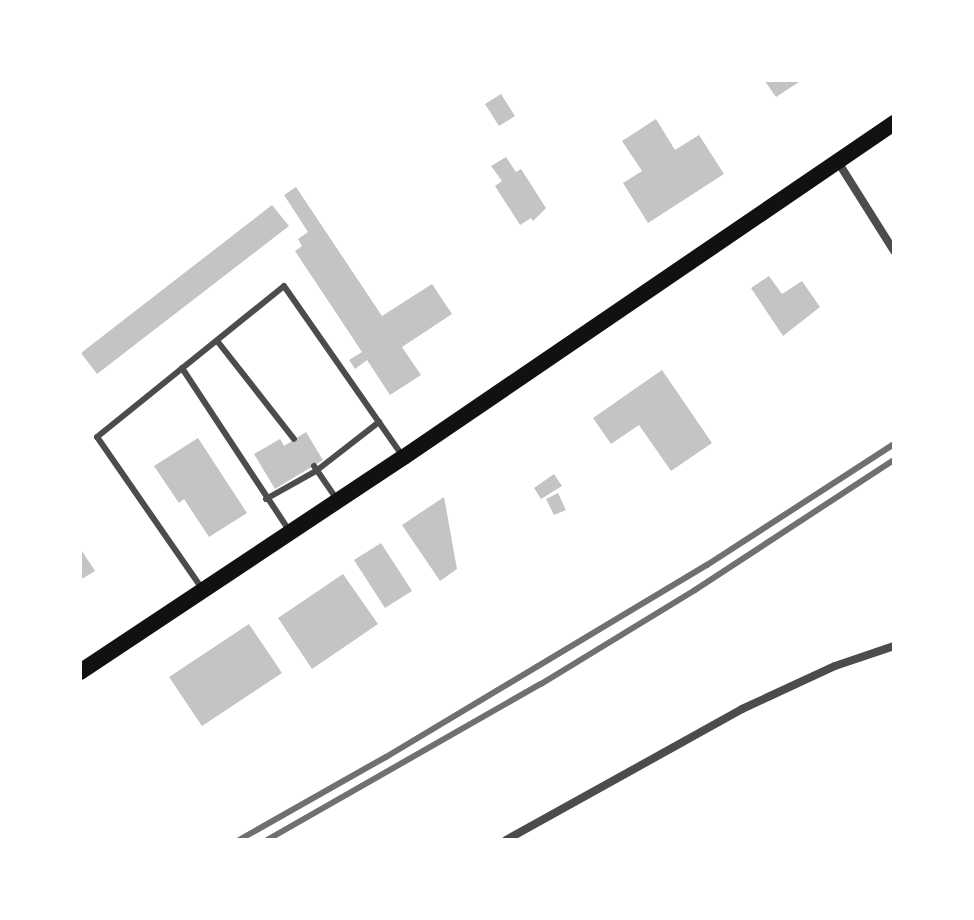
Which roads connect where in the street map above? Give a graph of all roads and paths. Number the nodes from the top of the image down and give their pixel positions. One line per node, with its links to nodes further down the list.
1 (894, 123): 2 (main road)
2 (838, 162): 3 (street); 8 (main road)
3 (894, 251)
4 (218, 342): 5 (lane); 6 (lane); 7 (lane)
5 (182, 368): 10 (lane); 13 (lane)
6 (379, 422): 8 (lane); 9 (lane)
7 (294, 439)
8 (404, 457): 11 (main road)
9 (315, 469): 10 (lane); 11 (lane)
10 (266, 499): 12 (lane)
11 (338, 501): 12 (main road)
12 (290, 532): 13 (main road)
13 (203, 590): 15 (main road)
14 (894, 646): 16 (street)
15 (80, 672)
16 (506, 840)

